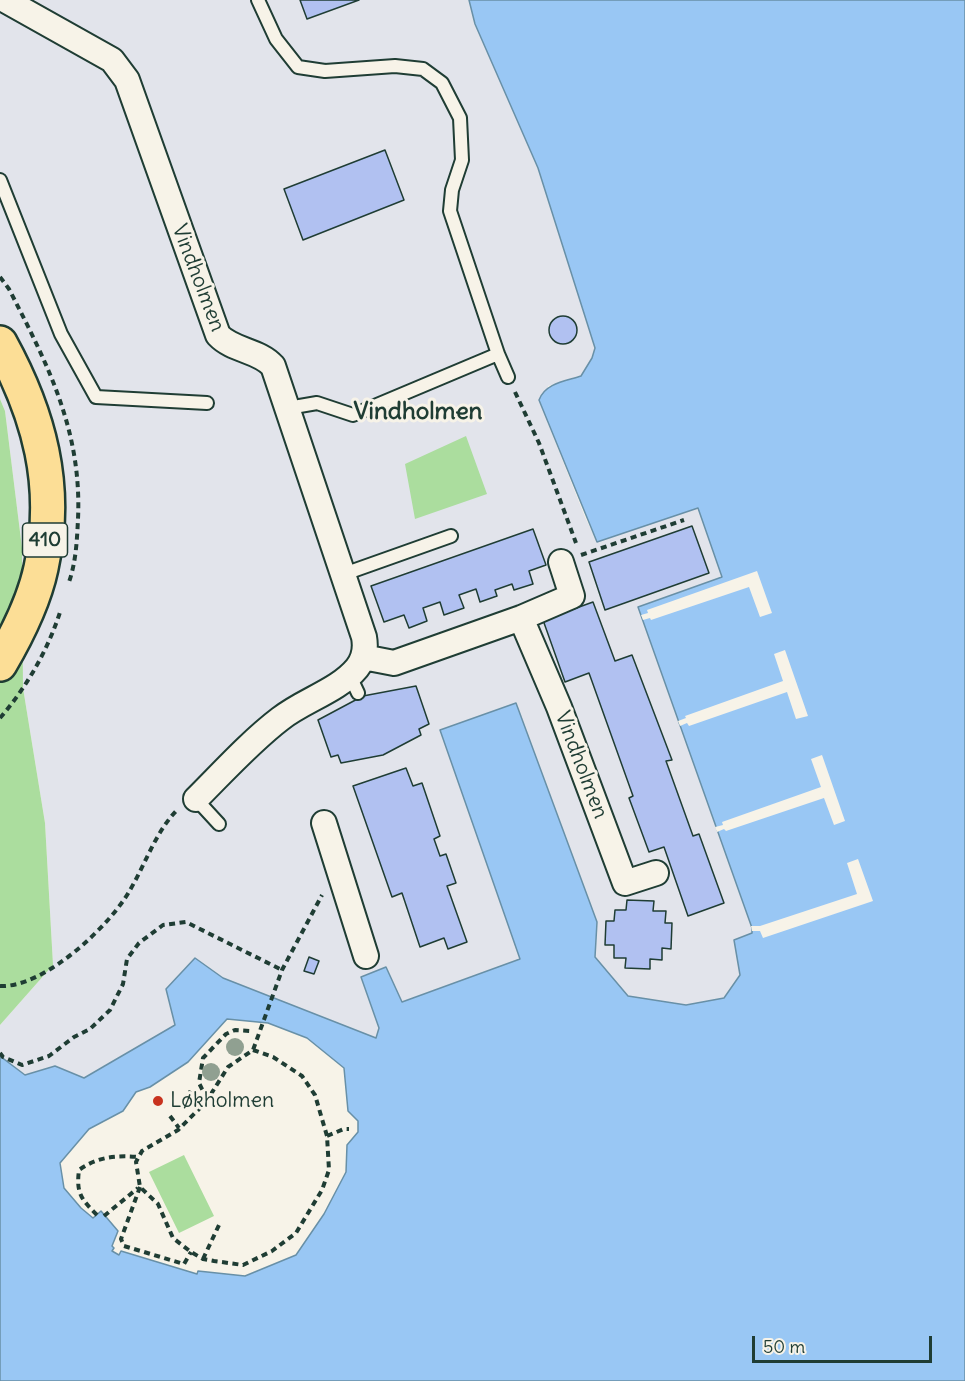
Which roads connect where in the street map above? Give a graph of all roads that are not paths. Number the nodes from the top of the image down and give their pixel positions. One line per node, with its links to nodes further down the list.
1 (5, 0): 8 (street, Vindholmen)
2 (258, 0): 5 (lane)
3 (0, 180): 7 (lane)
4 (0, 343): 13 (main road, 410)
5 (498, 354): 6 (lane); 8 (lane)
6 (508, 377)
7 (207, 403)
8 (288, 408): 11 (street, Vindholmen)
9 (451, 536): 11 (lane)
10 (571, 559): 12 (street)
11 (344, 574): 14 (street, Vindholmen)
12 (521, 618): 14 (street); 18 (street, Vindholmen)
13 (0, 664)
14 (357, 675): 15 (street)
15 (196, 799): 17 (lane)
16 (324, 823): 19 (street)
17 (219, 824)
18 (656, 873)
19 (366, 956)

